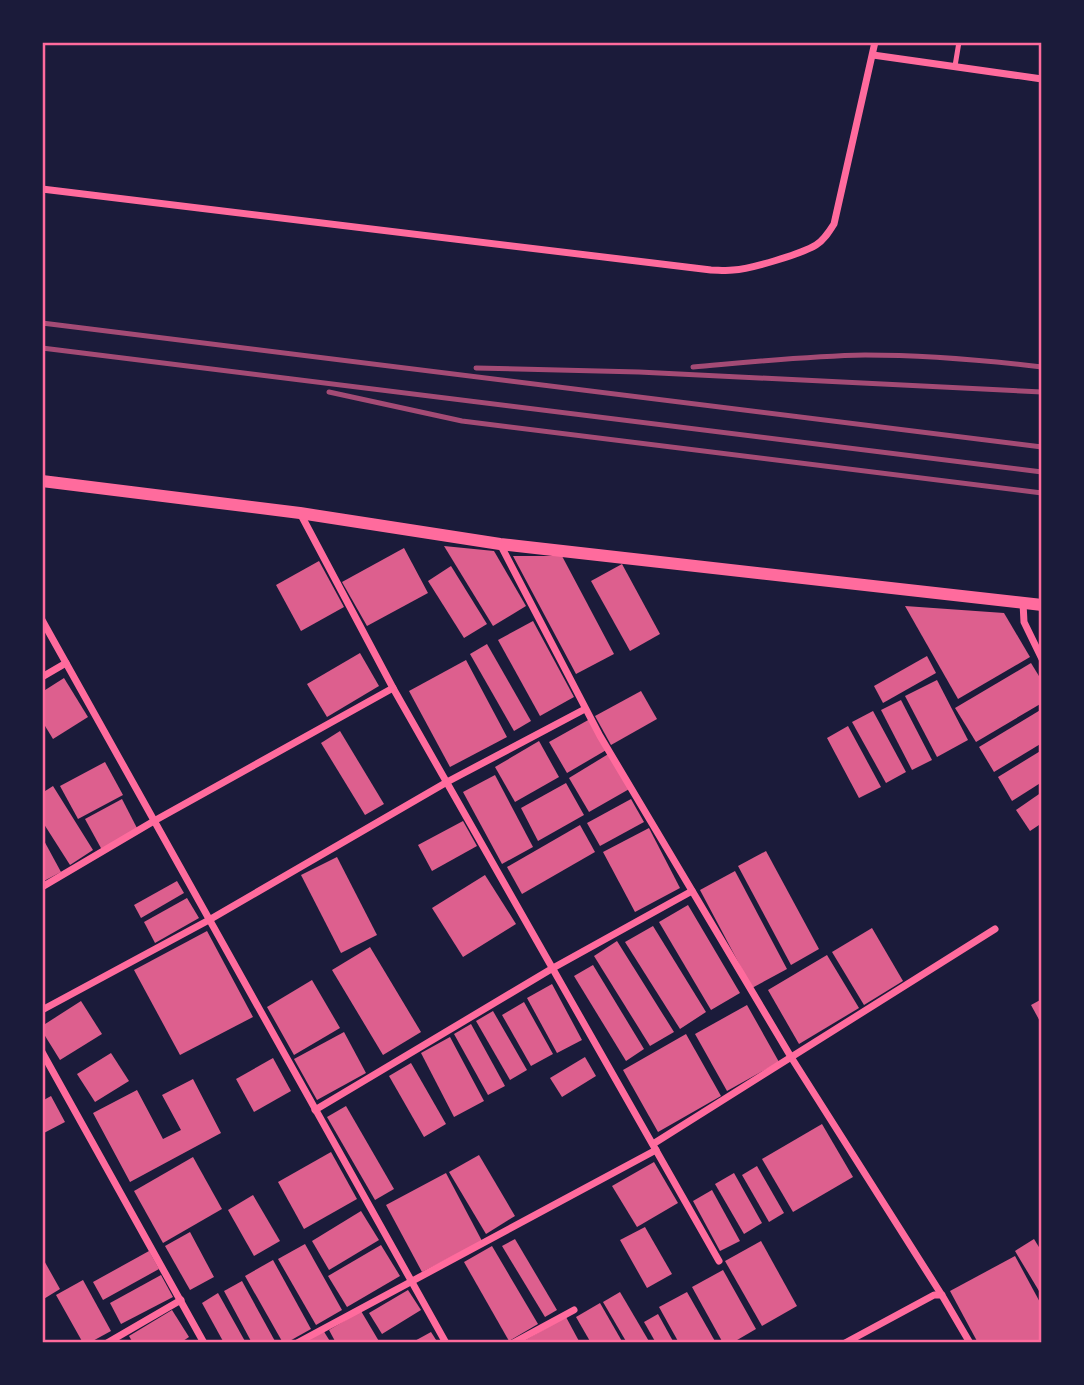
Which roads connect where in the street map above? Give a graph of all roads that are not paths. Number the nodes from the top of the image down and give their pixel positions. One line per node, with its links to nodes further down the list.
1 (875, 42): 3 (street)
2 (958, 42): 4 (lane)
3 (873, 55): 4 (street); 6 (street)
4 (955, 66): 5 (street)
5 (1042, 79)
6 (42, 189)
7 (42, 481): 8 (street)
8 (300, 513): 9 (street); 16 (street)
9 (500, 544): 10 (street); 17 (street)
10 (1023, 603): 11 (street); 13 (street)
11 (1042, 605)
12 (42, 620): 14 (street)
13 (1042, 659)
14 (66, 663): 15 (street); 19 (street)
15 (42, 677)
16 (393, 688): 18 (street); 19 (street)
17 (585, 709): 18 (street); 21 (street)
18 (447, 782): 22 (street); 24 (street)
19 (154, 821): 20 (street); 22 (street)
20 (42, 887)
21 (692, 891): 24 (street); 27 (street)
22 (209, 920): 25 (street); 28 (street)
23 (995, 929): 27 (street)
24 (553, 968): 28 (street); 29 (street)
25 (42, 1010)
26 (42, 1052): 33 (street)
27 (791, 1057): 29 (street); 32 (street)
28 (315, 1110): 31 (street)
29 (654, 1147): 30 (street); 31 (street)
30 (719, 1261)
31 (411, 1280): 37 (street); 38 (street)
32 (942, 1295): 40 (street); 41 (street)
33 (181, 1300): 35 (street); 36 (street)
34 (574, 1310): 39 (street)
35 (107, 1343)
36 (204, 1343)
37 (297, 1343)
38 (446, 1343)
39 (513, 1343)
40 (845, 1343)
41 (970, 1343)

